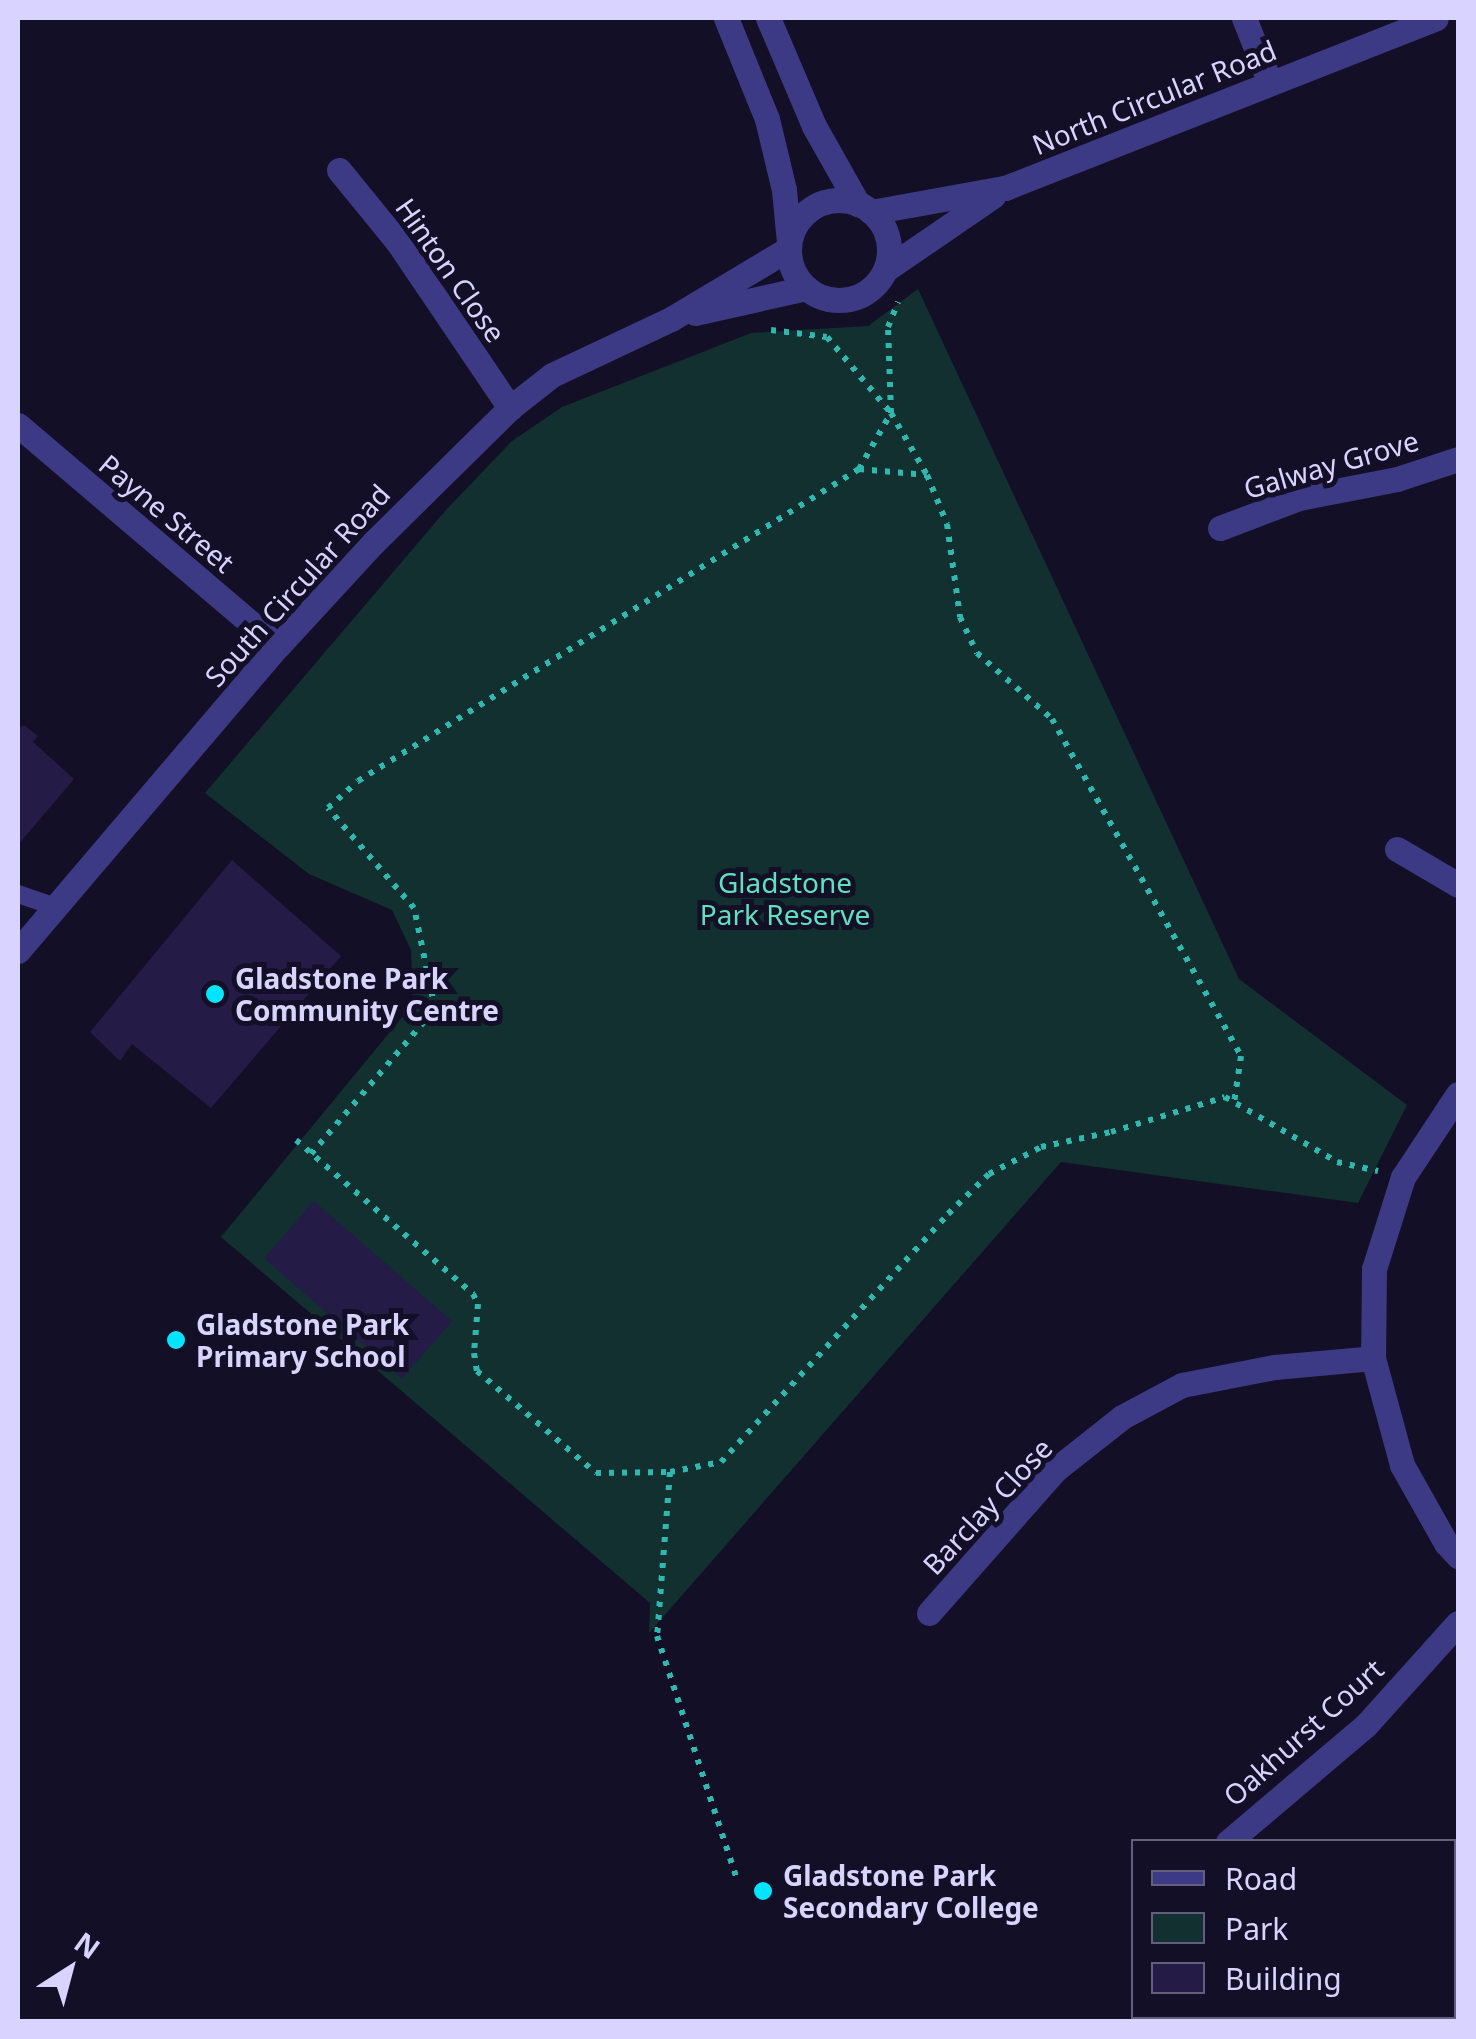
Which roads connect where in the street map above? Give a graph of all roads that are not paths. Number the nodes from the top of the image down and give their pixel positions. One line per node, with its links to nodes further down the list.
1 (726, 18): 9 (street)
2 (768, 18): 8 (street)
3 (1244, 18): 5 (street)
4 (1436, 18): 5 (street, North Circular Road)
5 (1270, 83): 7 (street, North Circular Road)
6 (339, 170): 13 (street, Hinton Close)
7 (1005, 188): 8 (street, North Circular Road); 10 (street, North Circular Road)
8 (865, 208): 9 (street); 10 (street)
9 (789, 245): 11 (street); 12 (street, South Circular Road)
10 (884, 270): 11 (street)
11 (806, 288): 12 (street, South Circular Road)
12 (671, 319): 13 (street, South Circular Road)
13 (510, 408): 17 (street, South Circular Road)
14 (18, 425): 17 (street, Payne Street)
15 (1458, 458): 16 (street, Galway Grove)
16 (1220, 528)
17 (278, 646): 21 (street, South Circular Road)
18 (1398, 849): 19 (street)
19 (1458, 885)
20 (18, 894): 21 (lane)
21 (56, 908): 22 (street, South Circular Road)
22 (18, 951)
23 (1458, 1094): 24 (street)
24 (1373, 1358): 25 (street); 26 (street, Barclay Close)
25 (1458, 1556)
26 (930, 1614)
27 (1458, 1623): 28 (street, Oakhurst Court)
28 (1232, 1839)

